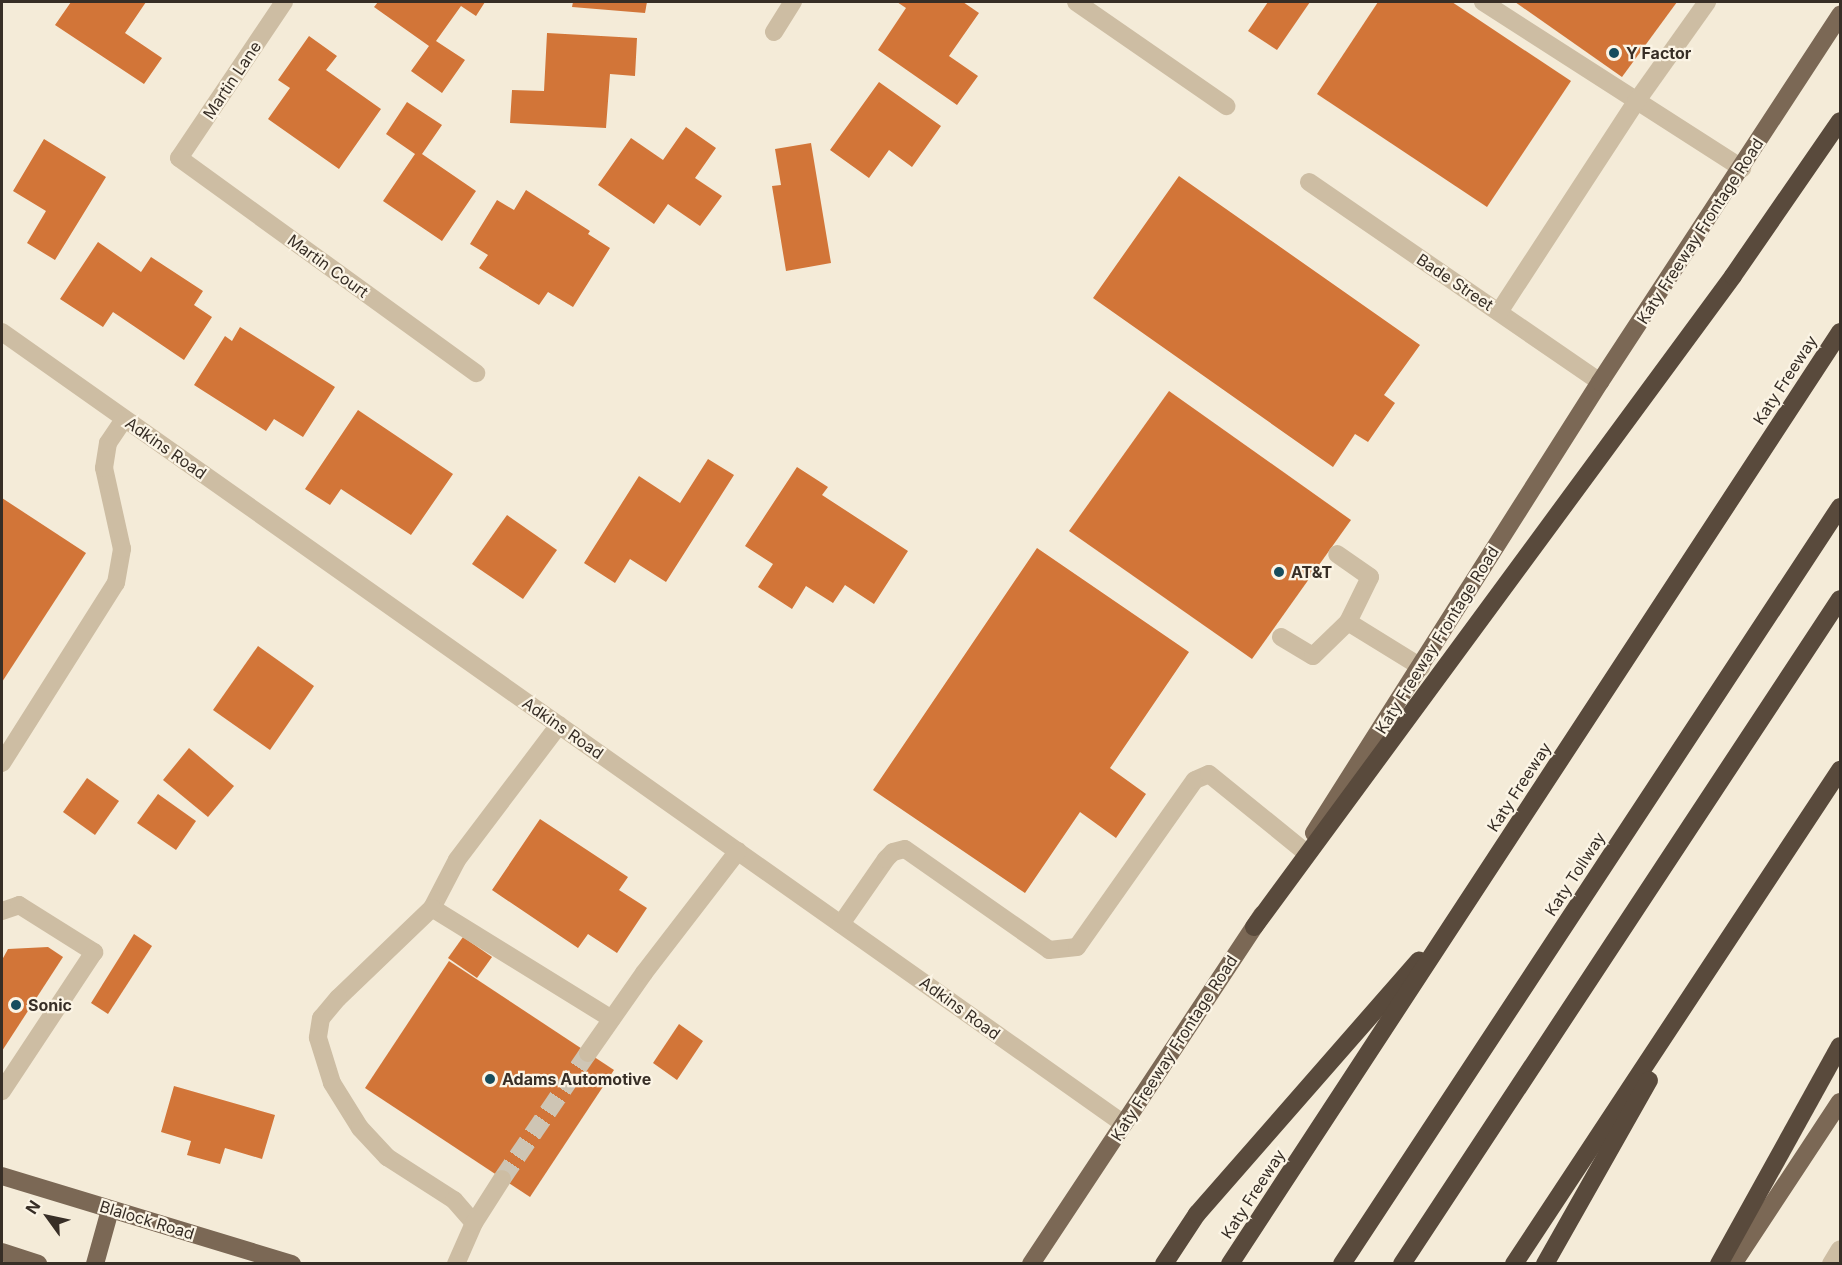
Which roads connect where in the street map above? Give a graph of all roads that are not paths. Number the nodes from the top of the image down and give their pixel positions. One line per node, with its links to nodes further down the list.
1 (284, 2): 11 (street, Martin Lane)
2 (793, 2): 7 (street)
3 (1076, 2): 9 (street)
4 (1483, 2): 8 (street)
5 (1707, 2): 8 (street)
6 (1840, 15): 12 (main road, Katy Freeway Frontage Road)
7 (774, 32)
8 (1636, 102): 12 (street); 14 (street)
9 (1226, 106)
10 (1840, 121): 35 (highway)
11 (179, 158): 17 (street, Martin Court)
12 (1742, 168): 18 (main road, Katy Freeway Frontage Road)
13 (1309, 182): 14 (street, Bade Street)
14 (1499, 312): 18 (street, Bade Street)
15 (2, 332): 19 (street, Adkins Road)
16 (1840, 332): 32 (highway, Katy Freeway)
17 (476, 373)
18 (1600, 382): 25 (main road, Katy Freeway Frontage Road)
19 (124, 419): 26 (street, Adkins Road); 27 (street)
20 (1840, 507): 56 (highway, Katy Tollway)
21 (1337, 554): 23 (street)
22 (1840, 599): 57 (highway)
23 (1348, 622): 24 (street); 25 (street)
24 (1281, 637)
25 (1420, 667): 29 (main road, Katy Freeway Frontage Road)
26 (559, 725): 30 (street, Adkins Road); 31 (street)
27 (2, 762)
28 (1840, 770): 36 (highway)
29 (1303, 850): 34 (street); 35 (main road, Katy Freeway Frontage Road)
30 (738, 851): 34 (street, Adkins Road); 37 (street)
31 (432, 908): 37 (street); 46 (street)
32 (1463, 909): 54 (highway); 55 (highway, Katy Freeway)
33 (2, 911): 40 (street)
34 (841, 924): 42 (street, Adkins Road)
35 (1254, 927): 42 (main road, Katy Freeway Frontage Road)
36 (1726, 943): 58 (highway); 59 (highway)
37 (612, 1019): 39 (street)
38 (1840, 1046): 60 (highway)
39 (588, 1053)
40 (2, 1091)
41 (1840, 1102): 61 (main road)
42 (1124, 1124): 53 (main road, Katy Freeway Frontage Road)
43 (2, 1176): 45 (main road, Blalock Road)
44 (502, 1179): 46 (street)
45 (110, 1210): 50 (main road); 51 (main road, Blalock Road)
46 (474, 1223): 52 (street)
47 (1840, 1250): 62 (street)
48 (2, 1252): 49 (main road)
49 (38, 1263)
50 (95, 1263)
51 (292, 1263)
52 (456, 1263)
53 (1031, 1263)
54 (1164, 1263)
55 (1230, 1263)
56 (1342, 1263)
57 (1402, 1263)
58 (1514, 1263)
59 (1545, 1263)
60 (1719, 1263)
61 (1733, 1263)
62 (1831, 1263)

